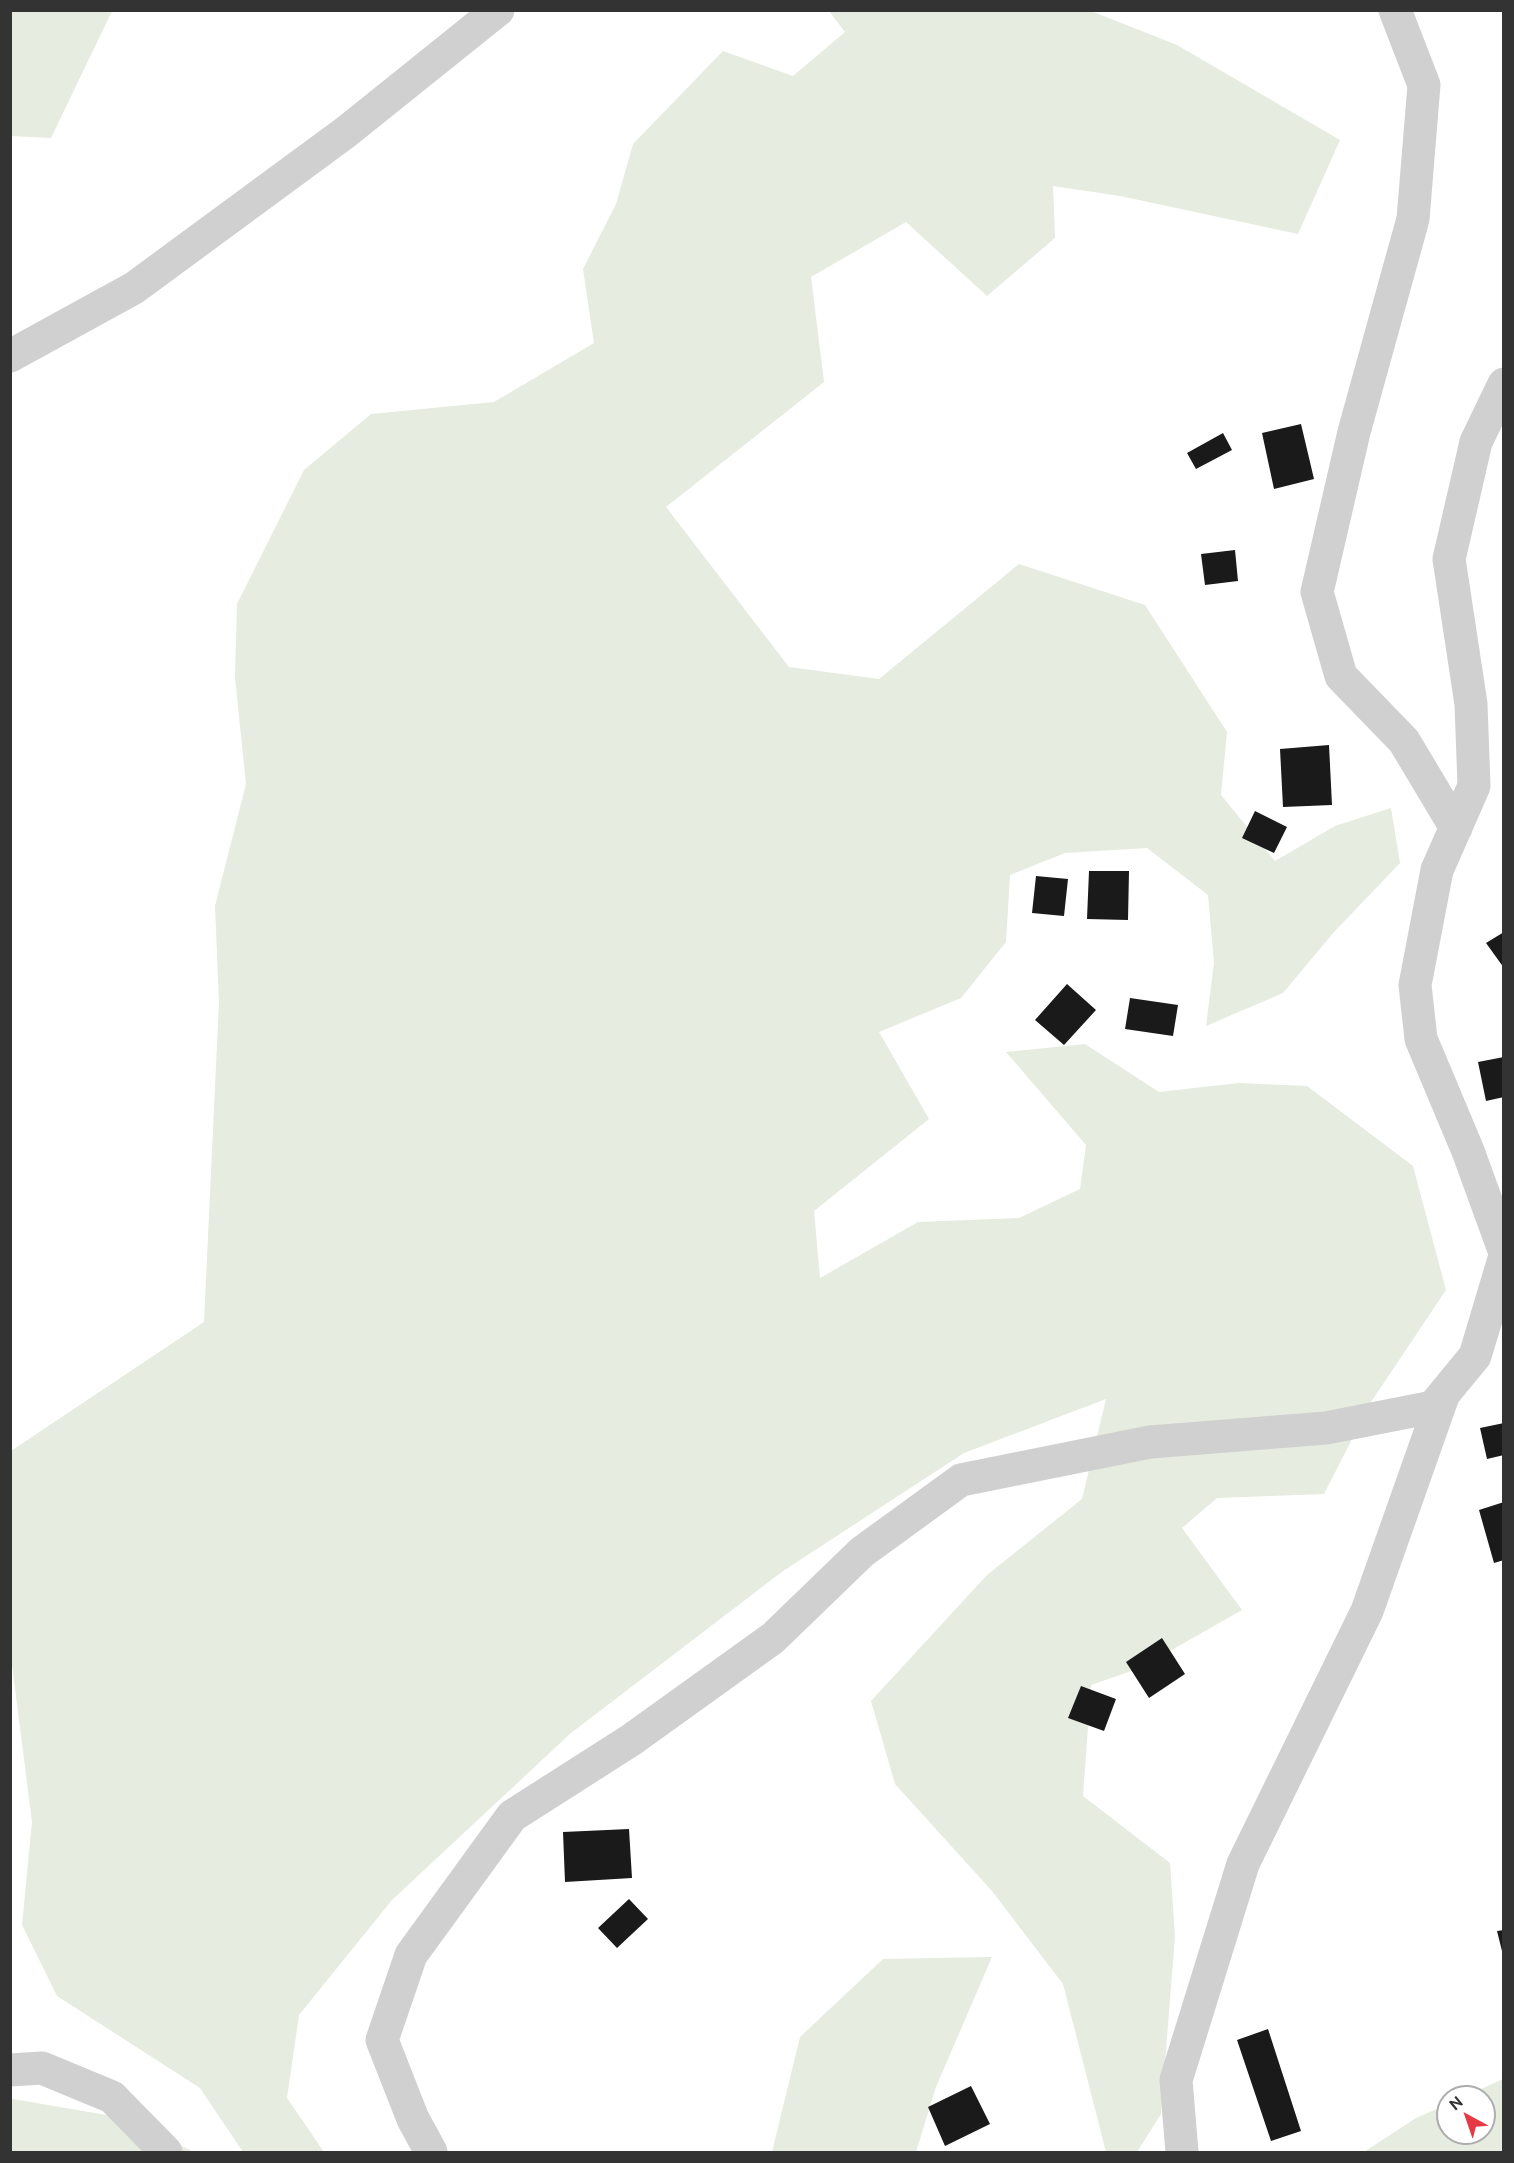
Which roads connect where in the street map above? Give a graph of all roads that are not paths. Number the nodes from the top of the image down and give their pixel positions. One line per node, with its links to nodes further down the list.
1 (498, 10): 3 (street)
2 (1395, 10): 5 (street)
3 (10, 356)
4 (1503, 384): 5 (street)
5 (1456, 828): 6 (street)
6 (1503, 1250)
7 (1503, 1259): 8 (street)
8 (1443, 1396): 11 (street); 12 (street)
9 (10, 2070): 10 (street)
10 (166, 2152)
11 (431, 2152)
12 (1182, 2152)

